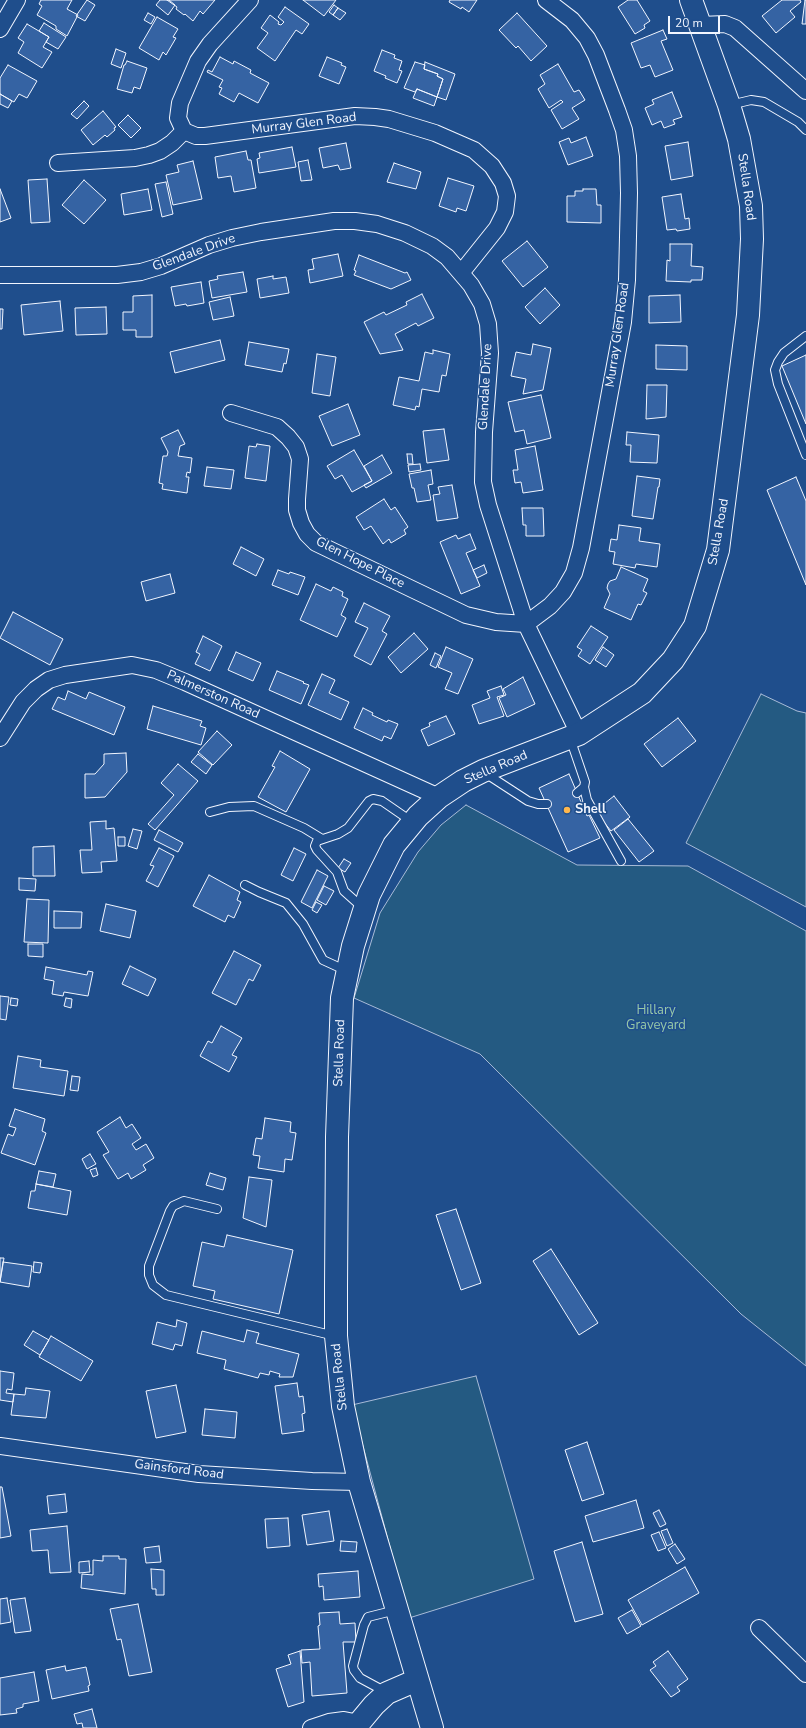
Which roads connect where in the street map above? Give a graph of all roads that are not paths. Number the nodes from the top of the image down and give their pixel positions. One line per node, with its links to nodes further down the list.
1 (17, 0): 6 (street)
2 (250, 0): 10 (street)
3 (546, 0): 17 (street, Murray Glen Road)
4 (691, 0): 5 (main road, Stella Road)
5 (701, 26): 7 (street); 8 (main road, Stella Road)
6 (0, 29)
7 (806, 91)
8 (729, 105): 9 (lane); 18 (main road, Stella Road)
9 (806, 130)
10 (184, 131): 11 (street); 12 (street, Murray Glen Road)
11 (58, 163)
12 (461, 273): 13 (street, Glendale Drive); 17 (street, Glendale Drive)
13 (0, 275)
14 (806, 336): 16 (lane)
15 (231, 413): 17 (street, Glen Hope Place)
16 (806, 456)
17 (526, 624): 18 (street, Glendale Drive)
18 (574, 735): 20 (main road, Stella Road); 21 (lane)
19 (0, 738): 23 (street, Palmerston Road)
20 (483, 771): 23 (main road, Stella Road); 24 (lane)
21 (584, 787): 22 (lane); 28 (lane)
22 (577, 793)
23 (439, 797): 26 (main road, Stella Road)
24 (547, 804)
25 (210, 812): 27 (lane)
26 (413, 822): 27 (lane); 30 (main road, Stella Road)
27 (322, 839): 30 (lane)
28 (621, 861)
29 (245, 885): 31 (lane)
30 (364, 909): 31 (main road, Stella Road)
31 (347, 972): 33 (main road, Stella Road)
32 (217, 1209): 33 (lane)
33 (336, 1336): 35 (main road, Stella Road)
34 (0, 1446): 35 (street, Gainsford Road)
35 (359, 1482): 36 (main road, Stella Road)
36 (396, 1610): 39 (main road, Stella Road); 40 (lane)
37 (759, 1628): 38 (street)
38 (806, 1674)
39 (417, 1680): 40 (main road); 43 (main road, Stella Road)
40 (387, 1693): 41 (main road)
41 (359, 1726): 42 (street)
42 (312, 1728)
43 (432, 1728)

